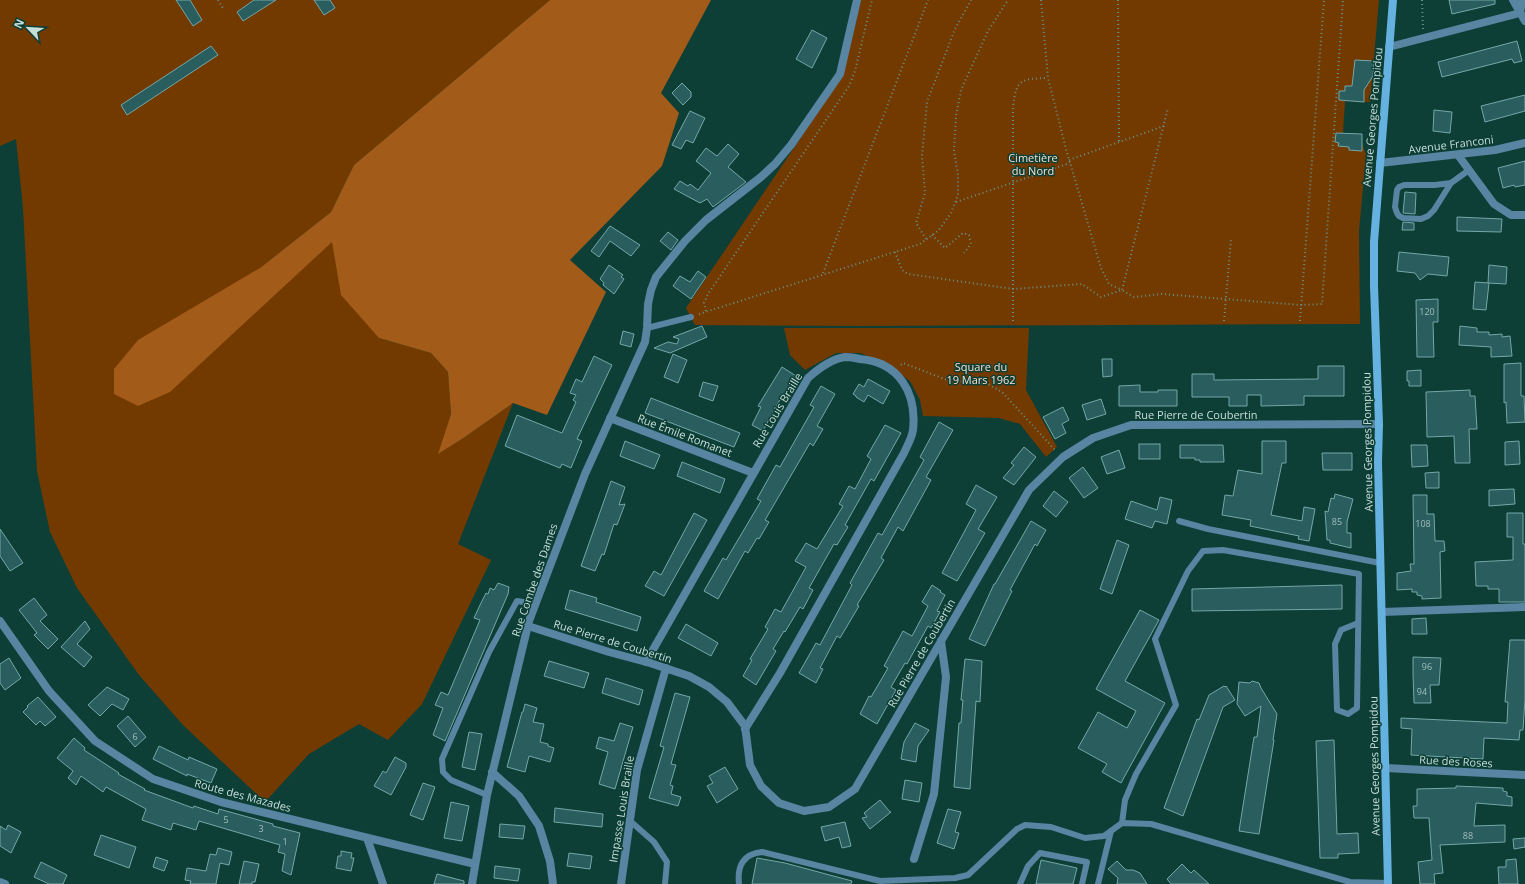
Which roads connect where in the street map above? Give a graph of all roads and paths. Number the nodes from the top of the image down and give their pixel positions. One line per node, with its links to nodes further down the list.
1 (218, 0): 15 (path)
2 (857, 0): 48 (street, Rue Combe des Dames)
3 (872, 0): 43 (path)
4 (928, 0): 38 (path)
5 (971, 0): 35 (path)
6 (1008, 0): 31 (path)
7 (1041, 0): 20 (path)
8 (1118, 0): 23 (path)
9 (1324, 0): 42 (path)
10 (1343, 0): 42 (path)
11 (1393, 0): 19 (main road, Avenue Georges Pompidou)
12 (1422, 0): 18 (path)
13 (1513, 0): 16 (street)
14 (1522, 0): 16 (street)
15 (224, 10)
16 (1520, 13): 17 (street); 18 (street)
17 (1525, 21)
18 (1423, 38): 19 (street)
19 (1389, 47): 27 (main road, Avenue Georges Pompidou)
20 (1048, 78): 26 (path); 29 (path)
21 (1168, 108): 22 (path)
22 (1164, 126): 23 (path); 40 (path)
23 (1119, 142): 26 (path)
24 (1525, 143): 25 (street, Avenue Franconi)
25 (1458, 154): 27 (street, Avenue Franconi); 28 (street)
26 (1070, 161): 29 (path); 40 (path)
27 (1380, 164): 51 (main road, Avenue Georges Pompidou)
28 (1469, 170): 30 (lane); 32 (street)
29 (1012, 182): 31 (path); 39 (path)
30 (1450, 183): 30 (lane)
31 (955, 202): 33 (path)
32 (1525, 216)
33 (932, 235): 35 (path); 37 (path)
34 (1231, 239): 41 (path)
35 (926, 240): 36 (path)
36 (895, 252): 38 (path); 39 (path)
37 (964, 253)
38 (822, 274): 43 (path)
39 (1013, 289): 40 (path); 45 (path)
40 (1122, 290): 41 (path)
41 (1226, 299): 42 (path); 46 (path)
42 (1301, 305): 47 (path)
43 (706, 310): 44 (path)
44 (691, 317): 48 (lane)
45 (1013, 321)
46 (1224, 321)
47 (1300, 322)
48 (647, 328): 50 (street, Rue Combe des Dames)
49 (893, 370): 52 (path); 53 (street, Rue Louis Braille); 65 (street, Rue Louis Braille)
50 (610, 418): 53 (street, Rue Émile Romanet); 56 (street, Rue Combe des Dames)
51 (1379, 424): 52 (street, Rue Pierre de Coubertin); 55 (main road, Avenue Georges Pompidou)
52 (1063, 457): 62 (street, Rue Pierre de Coubertin)
53 (753, 473): 63 (street, Rue Louis Braille)
54 (1179, 521): 55 (lane)
55 (1380, 563): 58 (main road, Avenue Georges Pompidou)
56 (535, 604): 61 (street, Rue Combe des Dames); 69 (lane)
57 (1525, 607): 58 (street)
58 (1382, 612): 66 (main road, Avenue Georges Pompidou)
59 (0, 621): 73 (street, Route des Mazades)
60 (1358, 623): 60 (lane); 71 (lane)
61 (528, 626): 63 (street, Rue Pierre de Coubertin); 67 (street, Rue Combe des Dames)
62 (941, 641): 65 (street, Rue Pierre de Coubertin); 74 (street)
63 (646, 662): 64 (street, Rue Pierre de Coubertin)
64 (666, 668): 65 (street, Rue Pierre de Coubertin); 70 (street, Impasse Louis Braille)
65 (745, 729)
66 (1385, 768): 68 (street, Rue des Roses); 77 (main road, Avenue Georges Pompidou)
67 (492, 772): 69 (street, Rue Combe des Dames); 81 (street)
68 (1525, 775)
69 (487, 795): 75 (street, Rue Combe des Dames)
70 (629, 820): 82 (street, Impasse Louis Braille); 83 (lane)
71 (1122, 823): 72 (lane); 77 (lane)
72 (1111, 831): 84 (lane); 87 (lane)
73 (367, 838): 75 (street, Route des Mazades); 79 (street)
74 (914, 859)
75 (475, 864): 80 (street, Rue Combe des Dames)
76 (0, 882): 78 (street)
77 (1388, 883)
78 (5, 884)
79 (383, 884)
80 (472, 884)
81 (553, 884)
82 (621, 884)
83 (665, 884)
84 (739, 884)
85 (1020, 884): 86 (lane)
86 (1082, 884)
87 (1098, 884)

